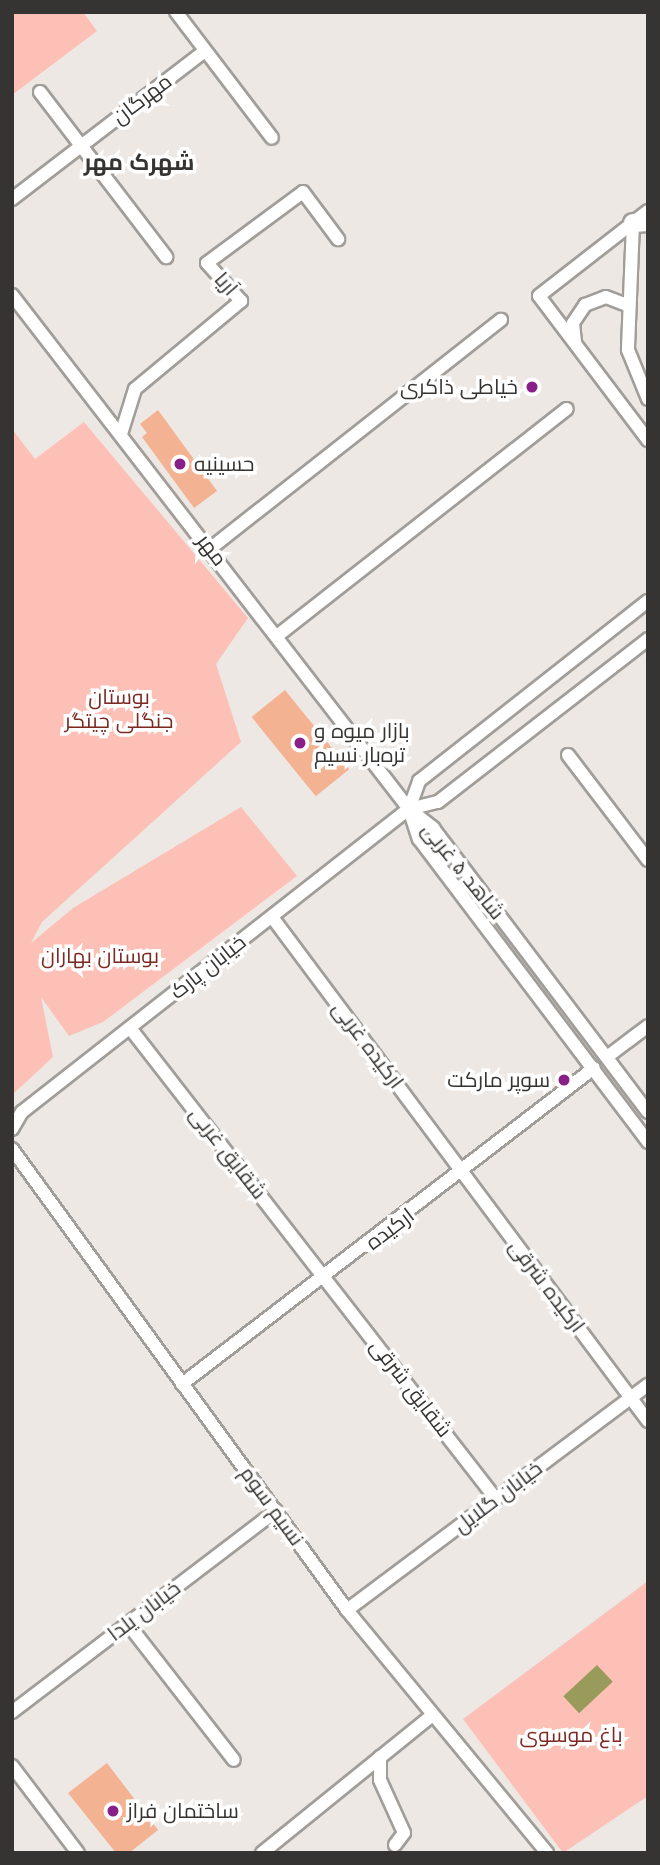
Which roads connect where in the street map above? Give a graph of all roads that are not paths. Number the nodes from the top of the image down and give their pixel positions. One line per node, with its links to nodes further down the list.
1 (176, 12): 2 (street)
2 (205, 51): 4 (street); 5 (street, مهرگان)
3 (40, 92): 5 (street)
4 (272, 138)
5 (81, 146): 6 (street, مهرگان); 10 (street)
6 (12, 199)
7 (648, 211): 8 (street)
8 (640, 222): 12 (street); 14 (street)
9 (338, 239): 17 (street, آریا)
10 (166, 257)
11 (12, 295): 17 (street, مهر)
12 (629, 306): 14 (street); 15 (street)
13 (501, 320): 19 (street)
14 (576, 343): 18 (street)
15 (648, 399)
16 (567, 409): 21 (street)
17 (121, 433): 19 (street, مهر)
18 (648, 440)
19 (211, 548): 21 (street, مهر)
20 (648, 601): 24 (street, خیابان پارک)
21 (277, 636): 24 (street, مهر)
22 (648, 639): 24 (street, خیابان پارک)
23 (568, 755): 25 (street)
24 (409, 808): 26 (street, خیابان پارک); 29 (street, شاهد ۵ غربی); 30 (street, شاهد ۵ غربی)
25 (648, 860)
26 (272, 917): 28 (street, خیابان پارک); 35 (street, ارکیده غربی)
27 (648, 1026): 29 (street)
28 (130, 1028): 32 (street, خیابان پارک); 36 (street, شقایق غربی)
29 (607, 1057): 31 (street, شاهد ۵ غربی)
30 (594, 1068): 33 (street, شاهد ۵ غربی); 35 (street, ارکیده)
31 (648, 1112)
32 (12, 1129)
33 (648, 1142)
34 (12, 1149): 37 (street, نسیم سوم)
35 (464, 1174): 36 (street, ارکیده); 39 (street, ارکیده شرقی)
36 (326, 1278): 37 (street, ارکیده); 41 (street, شقایق شرقی)
37 (182, 1384): 42 (street, نسیم سوم)
38 (648, 1385): 39 (street, خیابان گلایل)
39 (630, 1398): 40 (street); 41 (street, خیابان گلایل)
40 (648, 1421)
41 (496, 1499): 43 (street, خیابان گلایل)
42 (276, 1510): 43 (street, نسیم سوم); 44 (street, خیابان یلدا)
43 (347, 1610): 46 (street, نسیم سوم)
44 (128, 1624): 45 (street, خیابان یلدا); 48 (street)
45 (12, 1712)
46 (430, 1717): 47 (street); 53 (street, نسیم سوم)
47 (380, 1757): 50 (street); 52 (street)
48 (234, 1760)
49 (12, 1766): 51 (street)
50 (395, 1845)
51 (78, 1853)
52 (262, 1853)
53 (547, 1853)

